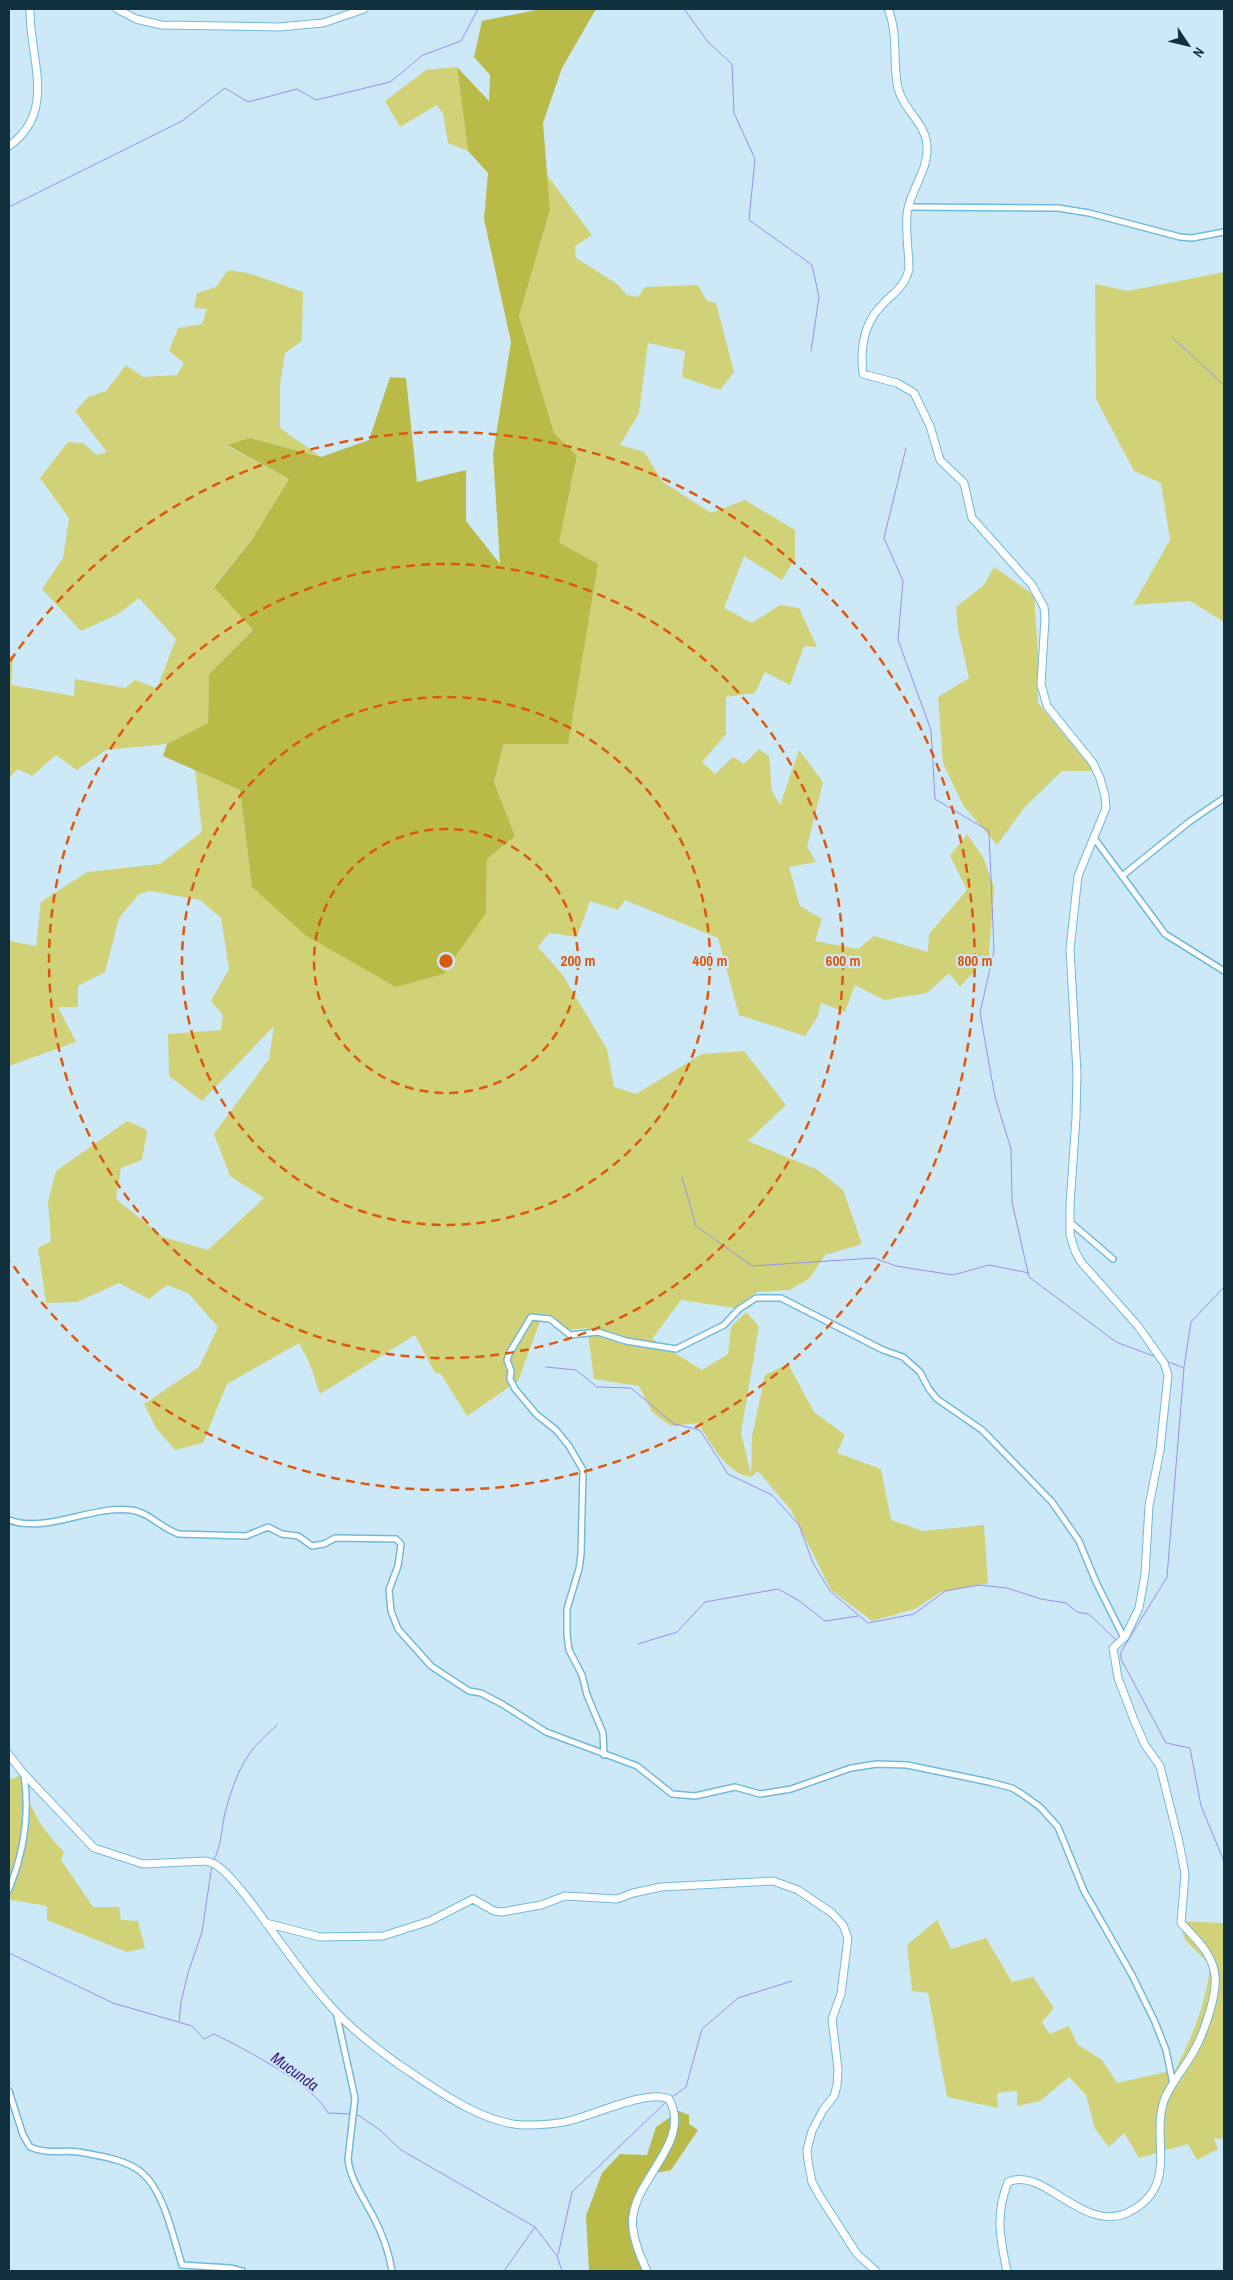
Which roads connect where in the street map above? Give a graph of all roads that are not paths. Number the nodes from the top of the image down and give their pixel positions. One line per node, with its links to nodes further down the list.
1 (30, 9): 5 (street)
2 (117, 9): 3 (street)
3 (364, 9)
4 (888, 9): 6 (street)
5 (9, 146)
6 (908, 207): 7 (street); 9 (street)
7 (1224, 232)
8 (1224, 798): 10 (street)
9 (1094, 838): 10 (street); 12 (street)
10 (1122, 876): 11 (street)
11 (1224, 971)
12 (1070, 1222): 13 (street); 15 (street)
13 (1113, 1259)
14 (9, 1520): 17 (street)
15 (1123, 1639): 17 (street); 22 (street)
16 (9, 1755): 18 (street)
17 (604, 1755): 22 (street)
18 (24, 1774): 19 (street); 20 (street)
19 (9, 1889)
20 (266, 1923): 21 (street); 29 (street)
21 (335, 2011): 27 (street); 28 (street)
22 (1173, 2084): 30 (street)
23 (9, 2091): 24 (street)
24 (182, 2265): 25 (street); 26 (street)
25 (182, 2271)
26 (242, 2271)
27 (392, 2271)
28 (647, 2271)
29 (876, 2271)
30 (1007, 2271)

